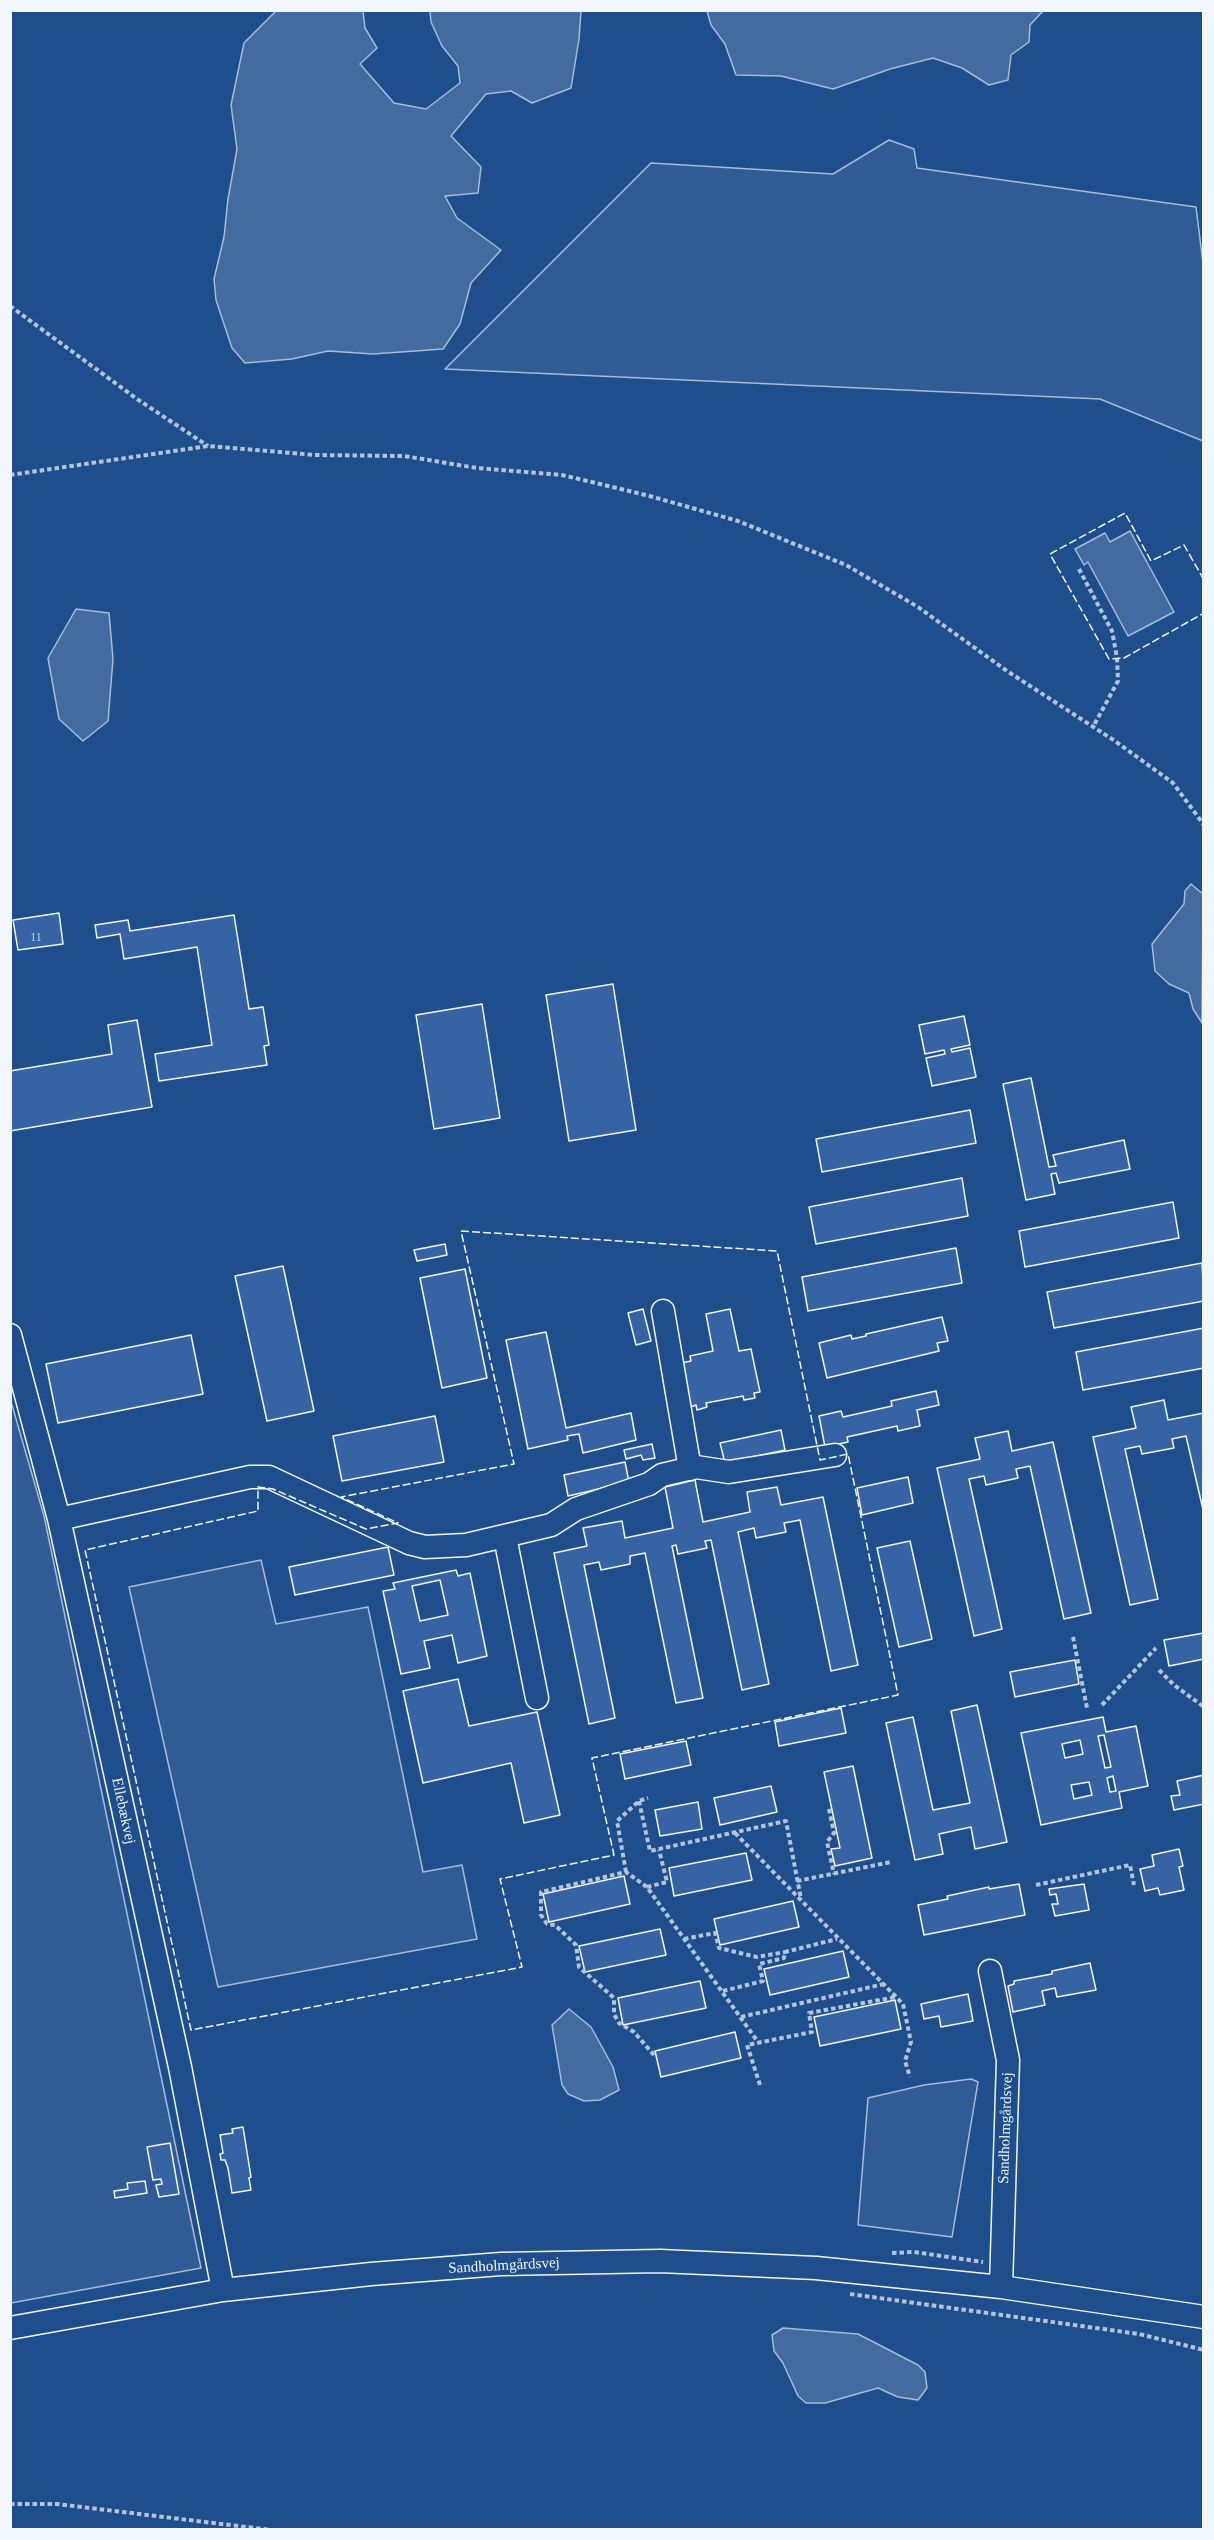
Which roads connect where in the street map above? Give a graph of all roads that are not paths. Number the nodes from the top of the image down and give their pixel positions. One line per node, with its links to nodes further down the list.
1 (663, 1311): 4 (street)
2 (10, 1335): 5 (street, Ellebækvej)
3 (835, 1455): 4 (street)
4 (690, 1469): 6 (street)
5 (58, 1519): 6 (street); 10 (street, Ellebækvej)
6 (505, 1537): 7 (street)
7 (537, 1698)
8 (990, 1971): 9 (street, Sandholmgårdsvej)
9 (1001, 2287): 10 (street, Sandholmgårdsvej); 11 (street, Sandholmgårdsvej)
10 (223, 2290): 12 (street, Sandholmgårdsvej)
11 (1203, 2317)
12 (10, 2328)

